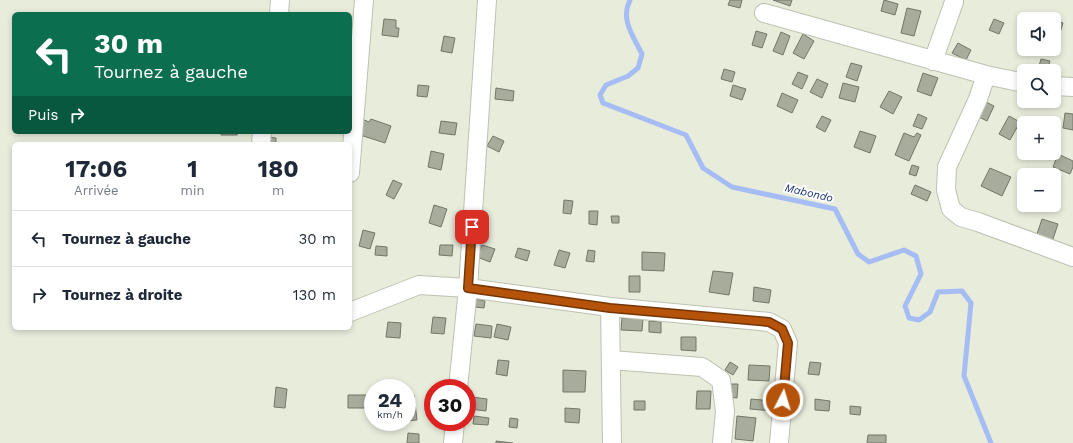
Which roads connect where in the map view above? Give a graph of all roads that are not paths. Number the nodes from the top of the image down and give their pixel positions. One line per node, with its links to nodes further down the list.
1 (280, 0): 5 (street)
2 (364, 0): 12 (street)
3 (487, 0): 14 (street)
4 (954, 2): 7 (street)
5 (278, 12)
6 (764, 13): 7 (street)
7 (934, 60): 8 (street)
8 (986, 75): 9 (street); 13 (street)
9 (1017, 82)
10 (1061, 86): 11 (street)
11 (1073, 87)
12 (352, 148)
13 (1073, 258)
14 (468, 288): 15 (street); 16 (street); 18 (street)
15 (610, 308): 17 (street); 23 (street)
16 (352, 311)
17 (611, 360): 21 (street); 22 (street)
18 (459, 379)
19 (454, 431): 20 (street)
20 (453, 443)
21 (612, 443)
22 (722, 443)
23 (779, 443)

